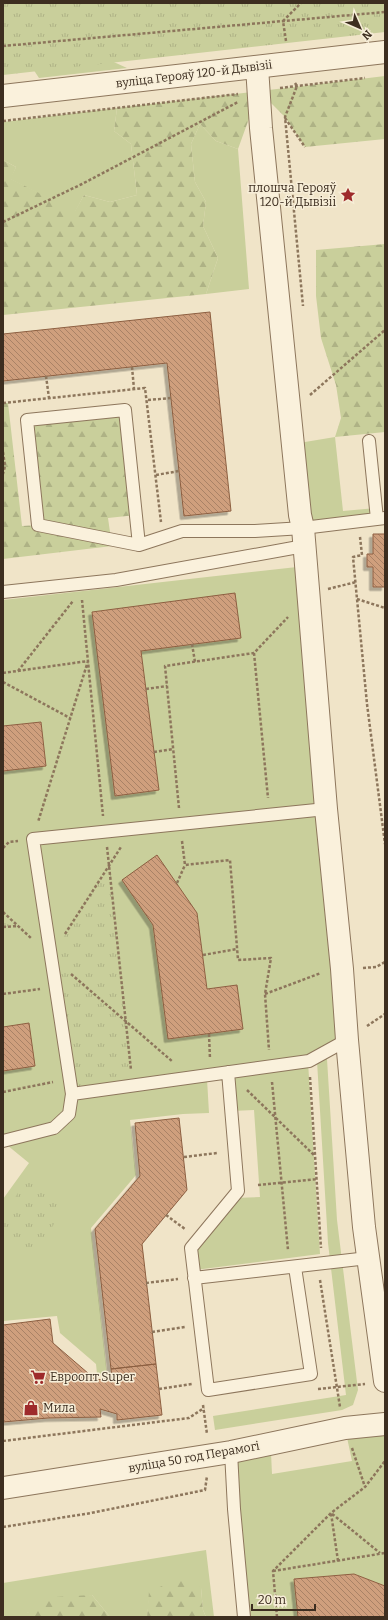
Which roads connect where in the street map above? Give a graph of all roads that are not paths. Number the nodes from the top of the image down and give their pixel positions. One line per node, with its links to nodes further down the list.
1 (385, 52): 2 (street, вуліца Герояў 120-й Дывізіі)
2 (257, 67): 3 (street, вуліца Герояў 120-й Дывізіі); 6 (street)
3 (3, 96)
4 (369, 442): 5 (lane)
5 (381, 518): 6 (lane)
6 (303, 537): 7 (lane); 8 (lane); 9 (street)
7 (139, 545): 7 (lane)
8 (3, 592)
9 (326, 809): 10 (street); 12 (lane)
10 (346, 1040): 11 (lane); 14 (street)
11 (228, 1072): 12 (lane); 16 (lane)
12 (72, 1094): 13 (lane)
13 (3, 1141)
14 (368, 1258): 15 (lane); 17 (street)
15 (295, 1266): 16 (lane); 16 (lane)
16 (190, 1278)
17 (378, 1382)
18 (385, 1424): 19 (street, вуліца 50 год Перамогі)
19 (231, 1452): 20 (street, вуліца 50 год Перамогі); 21 (lane)
20 (3, 1488)
21 (244, 1617)

